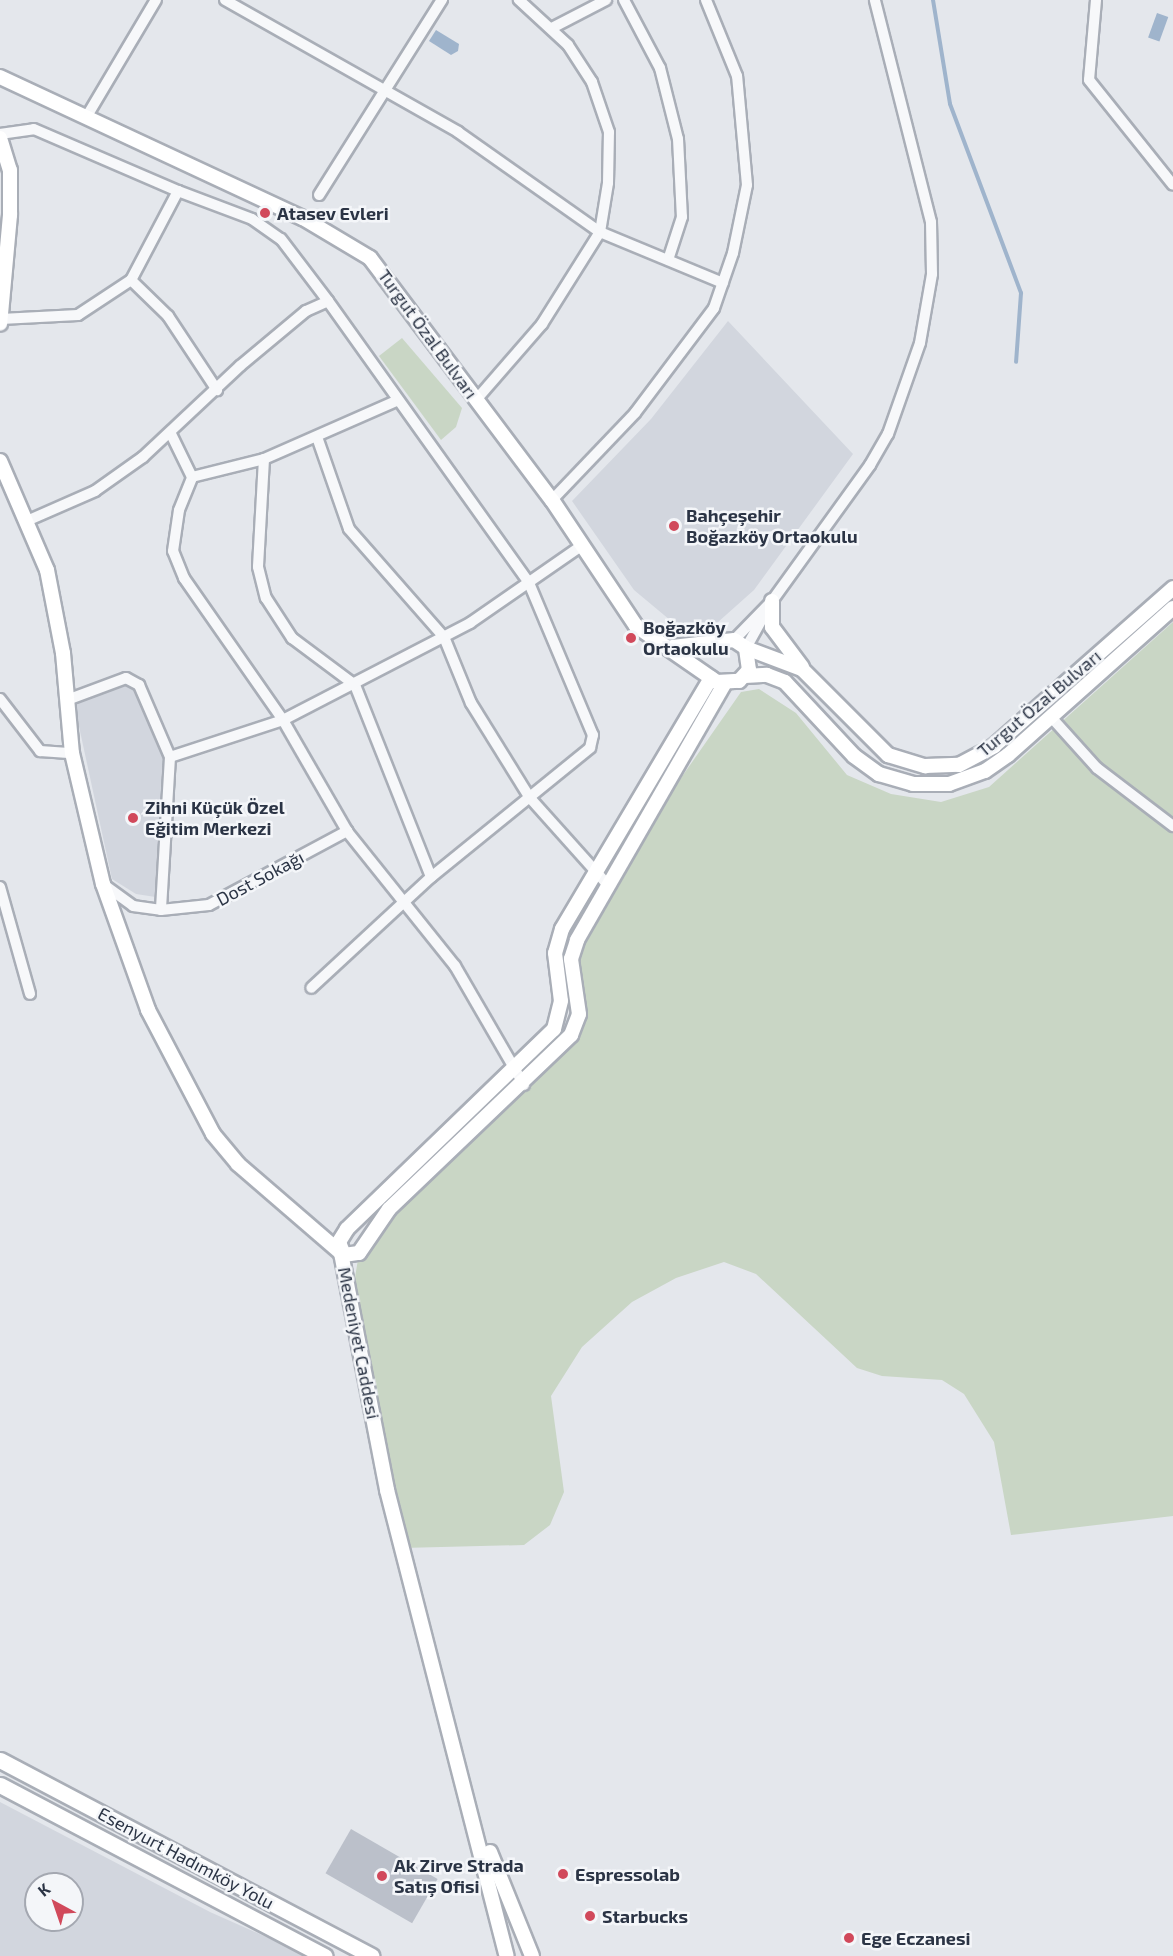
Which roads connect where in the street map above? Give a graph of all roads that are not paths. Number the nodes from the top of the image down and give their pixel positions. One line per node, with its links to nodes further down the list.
1 (156, 0): 13 (street)
2 (225, 0): 12 (street)
3 (442, 0): 12 (street)
4 (519, 0): 10 (street)
5 (606, 0): 10 (street)
6 (624, 0): 19 (street)
7 (706, 0): 21 (street)
8 (875, 0): 38 (street)
9 (1096, 0): 15 (street)
10 (552, 28): 18 (street)
11 (0, 77): 13 (street, Turgut Özal Bulvarı)
12 (388, 92): 17 (street); 18 (street)
13 (87, 116): 26 (street, Turgut Özal Bulvarı)
14 (0, 136): 16 (street); 23 (street)
15 (1173, 185)
16 (178, 192): 20 (street); 22 (street)
17 (319, 195)
18 (600, 232): 19 (street); 26 (street)
19 (668, 260): 21 (street)
20 (130, 280): 23 (street); 25 (street)
21 (723, 283): 33 (street)
22 (328, 301): 25 (street); 27 (street)
23 (1, 319): 24 (street)
24 (0, 324)
25 (217, 390): 28 (street)
26 (476, 400): 33 (street, Turgut Özal Bulvarı)
27 (396, 401): 29 (street); 36 (street)
28 (171, 434): 32 (street); 34 (street)
29 (317, 437): 30 (street); 40 (street)
30 (264, 459): 32 (street); 49 (street)
31 (0, 461): 34 (street, Medeniyet Caddesi)
32 (192, 477): 53 (street)
33 (552, 500): 35 (street, Turgut Özal Bulvarı)
34 (29, 520): 51 (street, Medeniyet Caddesi)
35 (581, 546): 36 (street); 43 (street, Turgut Özal Bulvarı)
36 (529, 583): 40 (street); 56 (street)
37 (1173, 588): 45 (street, Turgut Özal Bulvarı)
38 (772, 601): 41 (street); 44 (street); 45 (street)
39 (1173, 608): 52 (street, Turgut Özal Bulvarı)
40 (444, 637): 49 (street); 56 (street)
41 (734, 640): 42 (street); 44 (street)
42 (713, 644): 43 (street); 46 (street)
43 (672, 647): 46 (street, Turgut Özal Bulvarı)
44 (746, 648): 45 (street, Turgut Özal Bulvarı); 47 (street)
45 (807, 673)
46 (709, 675): 48 (street); 59 (street)
47 (745, 676): 48 (street); 52 (street, Turgut Özal Bulvarı)
48 (724, 684): 62 (street)
49 (355, 685): 53 (street); 60 (street)
50 (0, 699): 54 (street)
51 (67, 700): 54 (street, Medeniyet Caddesi); 55 (street)
52 (1051, 717): 57 (street)
53 (284, 720): 55 (street); 58 (street)
54 (72, 753): 61 (street, Medeniyet Caddesi)
55 (170, 757): 65 (street)
56 (530, 798): 59 (street); 60 (street)
57 (1173, 826)
58 (347, 831): 64 (street); 65 (street, Dost Sokağı)
59 (594, 868): 62 (street); 68 (street)
60 (430, 877): 64 (street)
61 (103, 884): 65 (street, Dost Sokağı); 70 (street, Medeniyet Caddesi)
62 (608, 884): 69 (street)
63 (0, 887): 67 (street)
64 (402, 903): 66 (street); 68 (street)
65 (161, 910)
66 (311, 988)
67 (30, 994)
68 (515, 1070): 69 (street); 70 (street)
69 (524, 1085): 70 (street)
70 (341, 1253): 72 (street, Medeniyet Caddesi)
71 (0, 1760): 75 (main road, Esenyurt Hadımköy Yolu)
72 (460, 1764): 76 (street); 77 (street)
73 (0, 1785): 74 (main road, Esenyurt Hadımköy Yolu)
74 (325, 1956)
75 (371, 1956)
76 (507, 1956)
77 (532, 1956)

